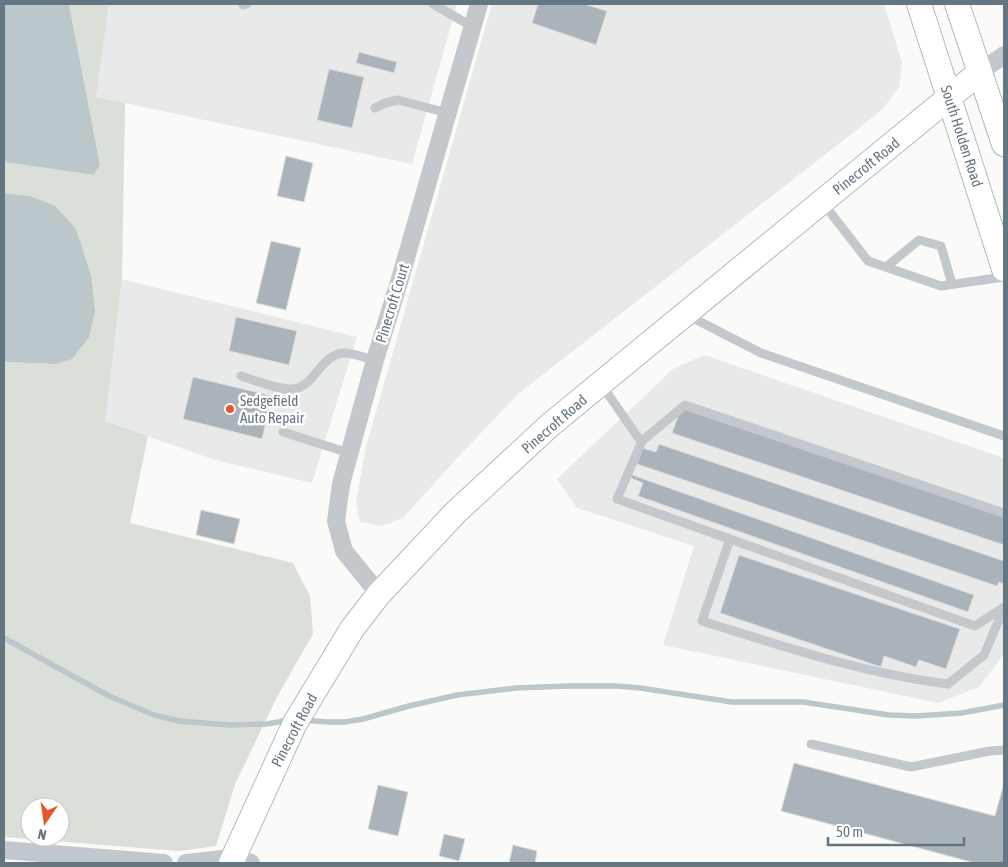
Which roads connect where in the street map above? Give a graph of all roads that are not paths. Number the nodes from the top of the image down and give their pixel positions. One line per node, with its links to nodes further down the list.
1 (433, 4): 5 (lane)
2 (479, 4): 5 (street, Pinecroft Court)
3 (919, 4): 8 (street, South Holden Road)
4 (957, 4): 7 (street)
5 (473, 27): 10 (street, Pinecroft Court)
6 (1004, 55): 7 (street)
7 (980, 72): 8 (street, Pinecroft Road); 11 (street)
8 (950, 98): 12 (street, Pinecroft Road); 14 (street, South Holden Road)
9 (375, 108): 10 (lane)
10 (448, 113): 18 (street, Pinecroft Court)
11 (1004, 144)
12 (823, 202): 13 (lane); 17 (street, Pinecroft Road)
13 (886, 267): 16 (lane); 16 (lane)
14 (1004, 269)
15 (1004, 277): 16 (lane)
16 (952, 284)
17 (686, 314): 20 (street, Pinecroft Road); 22 (lane)
18 (375, 360): 19 (lane); 24 (street, Pinecroft Court)
19 (241, 376)
20 (601, 384): 23 (lane); 27 (street, Pinecroft Road)
21 (283, 432): 24 (lane)
22 (1004, 436)
23 (642, 441): 25 (lane); 26 (lane)
24 (349, 453): 27 (street, Pinecroft Court)
25 (1004, 513)
26 (730, 539): 28 (lane); 28 (lane)
27 (378, 594): 32 (street, Pinecroft Road)
28 (1004, 607)
29 (811, 744): 30 (lane)
30 (1004, 750)
31 (4, 850): 33 (street)
32 (238, 862): 34 (street)
33 (164, 863)
34 (186, 863)

